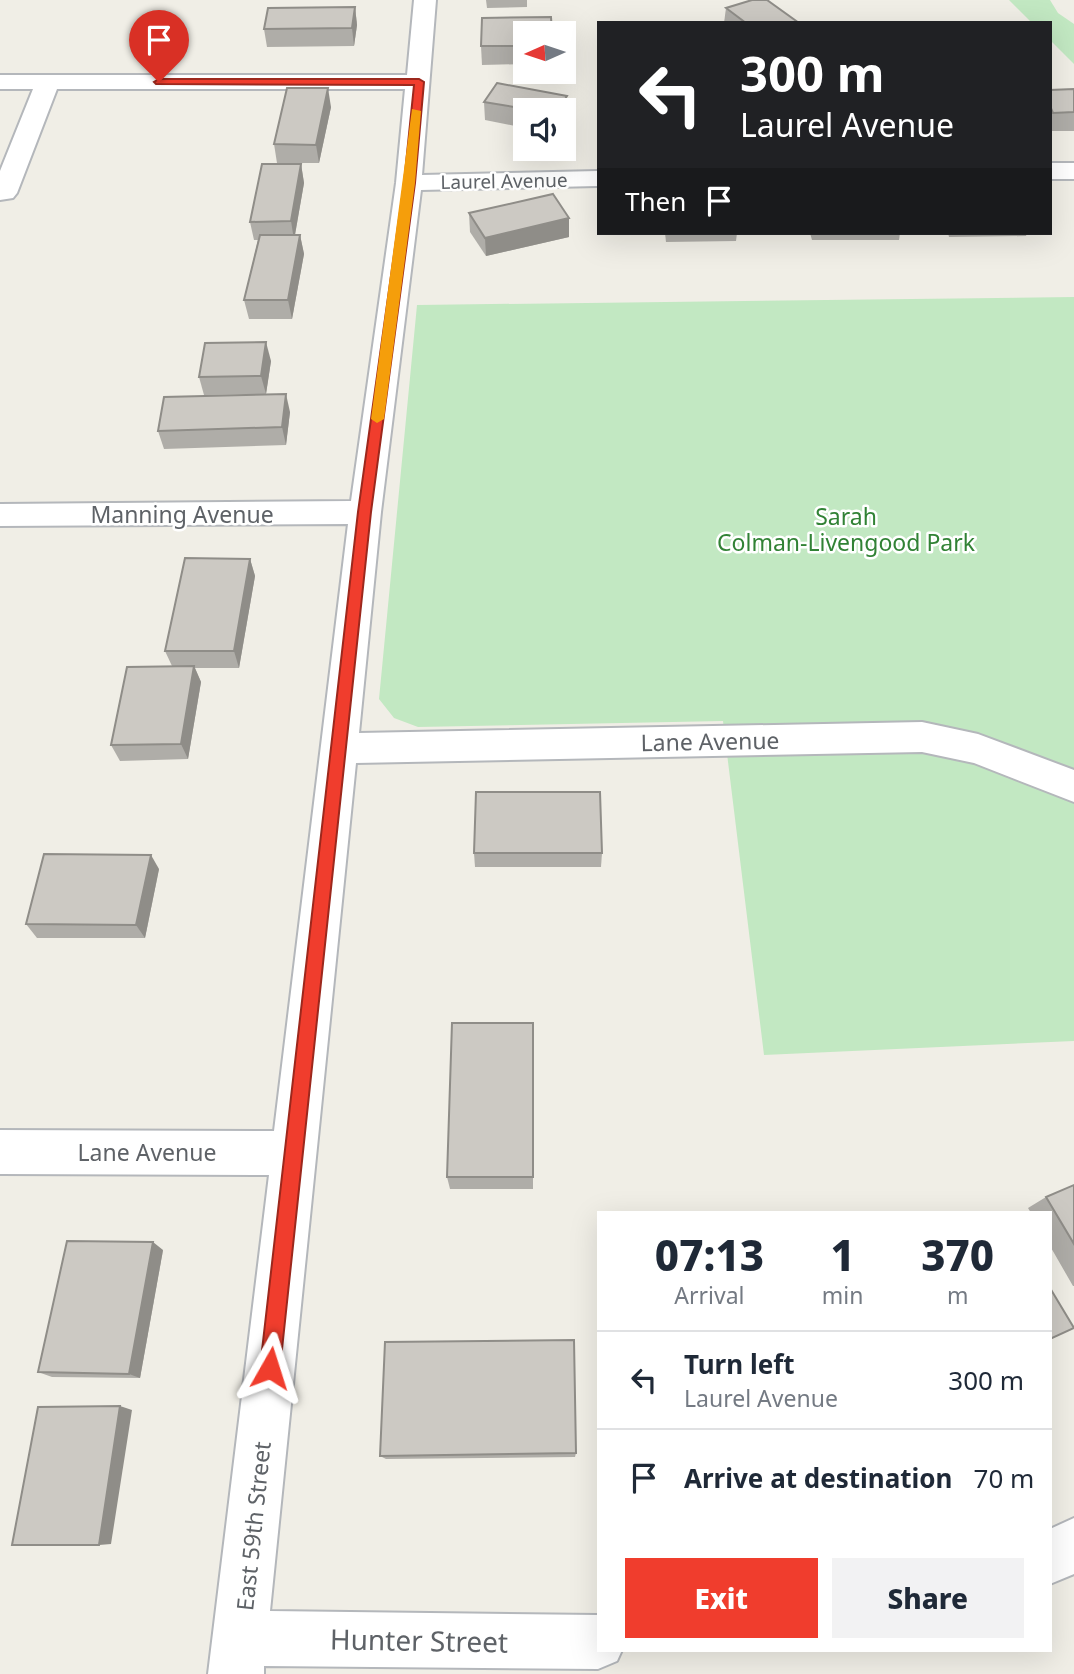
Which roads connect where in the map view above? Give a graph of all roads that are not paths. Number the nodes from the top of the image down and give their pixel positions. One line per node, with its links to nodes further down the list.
1 (425, 0): 4 (street, East 59th Street)
2 (0, 82): 3 (street)
3 (48, 82): 4 (street); 9 (street)
4 (419, 82): 8 (street, East 59th Street)
5 (1074, 170): 6 (street)
6 (1052, 171)
7 (597, 179): 8 (street, Laurel Avenue)
8 (409, 183): 10 (street, East 59th Street)
9 (5, 193)
10 (365, 512): 11 (street, Manning Avenue); 12 (street, East 59th Street)
11 (0, 515)
12 (338, 748): 13 (street, Lane Avenue); 15 (street, East 59th Street)
13 (1074, 786)
14 (0, 1152): 15 (street, Lane Avenue)
15 (294, 1153): 19 (street, East 59th Street)
16 (1074, 1544): 17 (street)
17 (1052, 1557)
18 (597, 1642): 19 (street, Hunter Street)
19 (238, 1656)

